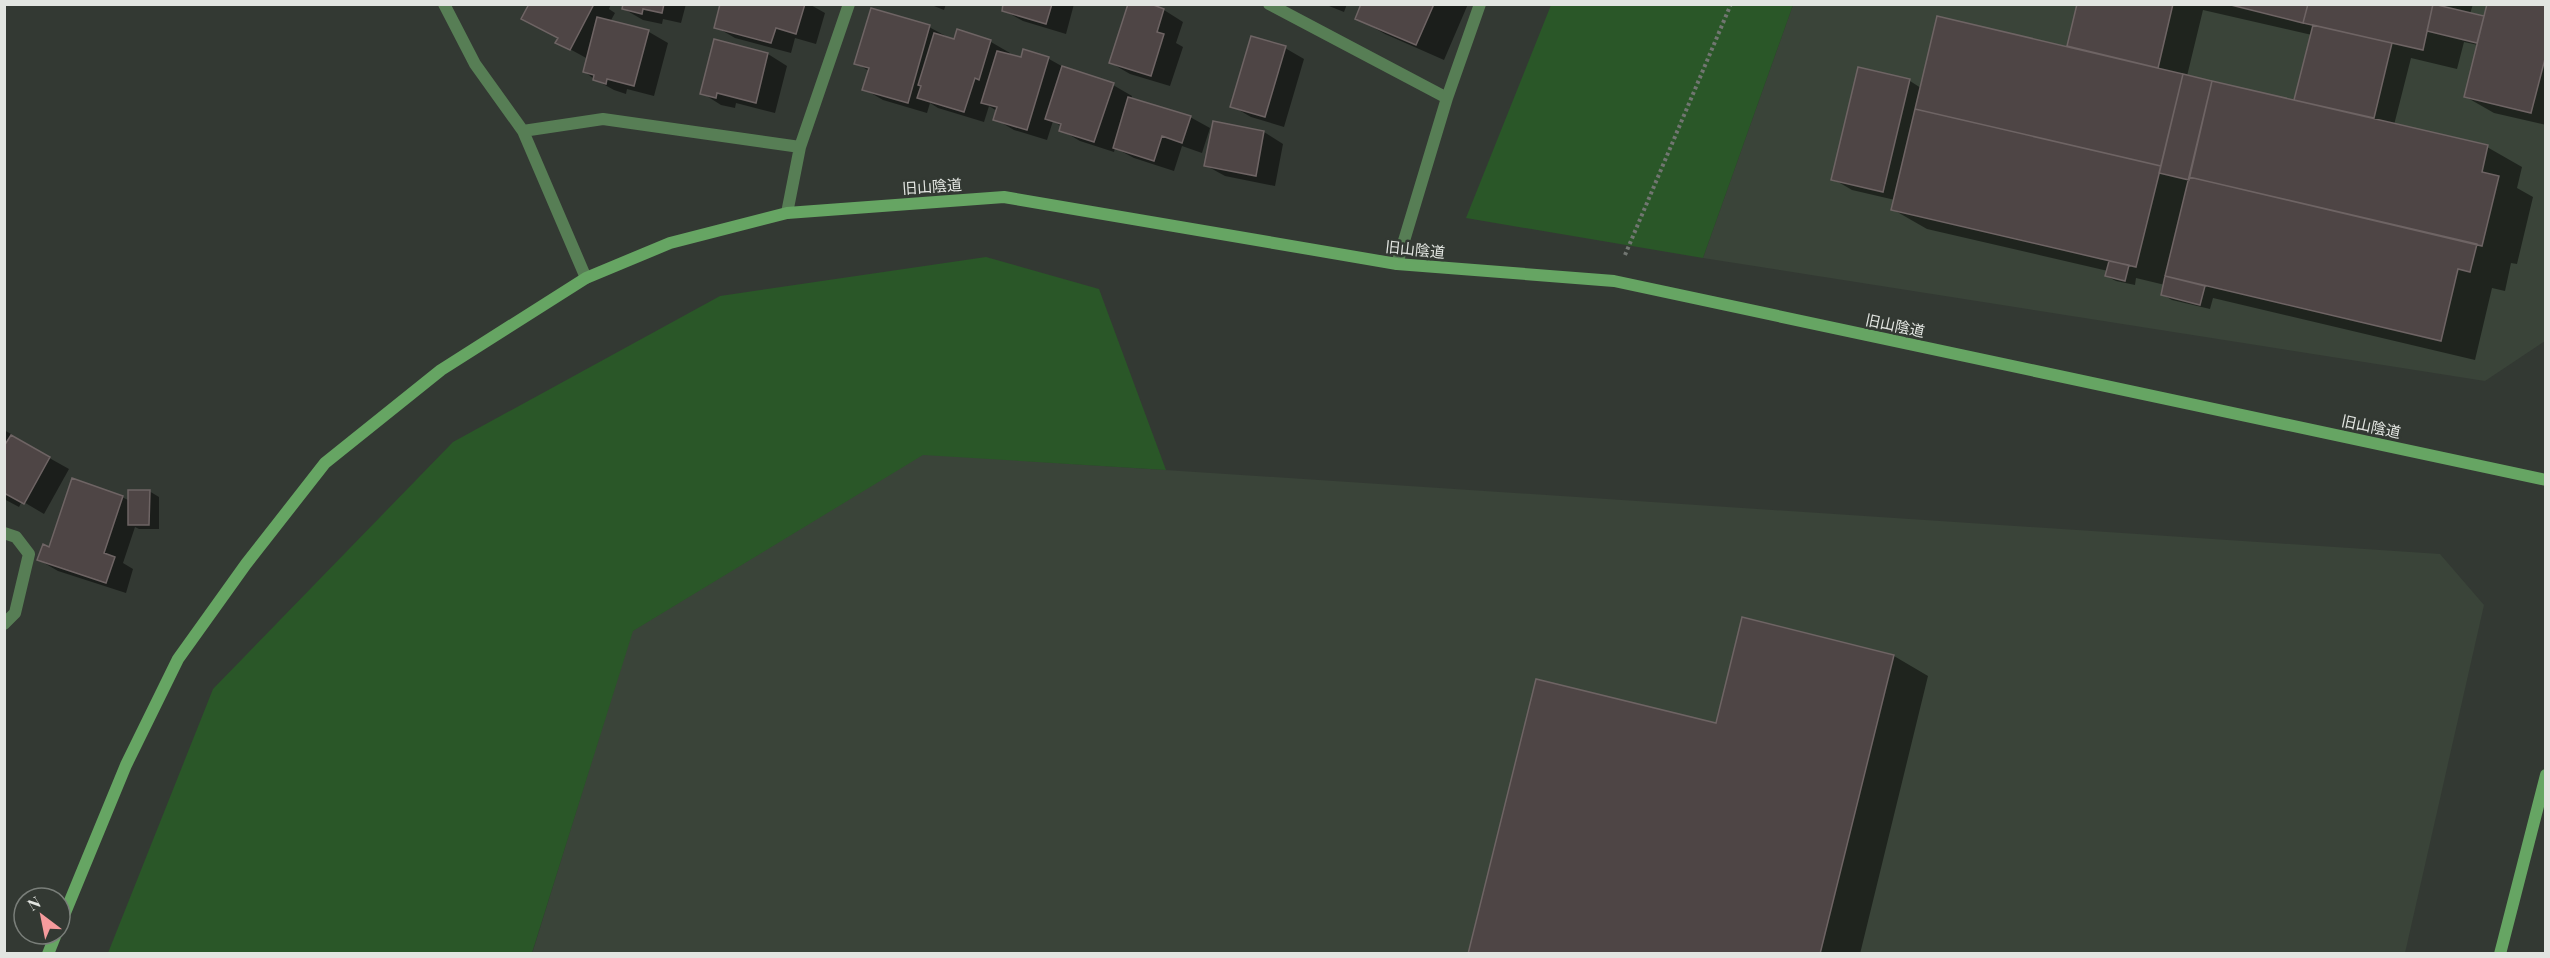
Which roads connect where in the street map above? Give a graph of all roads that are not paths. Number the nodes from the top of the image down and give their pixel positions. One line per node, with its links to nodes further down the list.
1 (444, 4): 6 (street)
2 (849, 4): 7 (street)
3 (1269, 4): 5 (street)
4 (1480, 4): 5 (street)
5 (1447, 98): 9 (street)
6 (522, 130): 7 (street); 10 (street)
7 (800, 147): 8 (street)
8 (787, 213): 9 (street, 旧山陰道); 10 (street, 旧山陰道)
9 (1397, 264): 11 (street, 旧山陰道)
10 (586, 278): 15 (street, 旧山陰道)
11 (2546, 480)
12 (4, 533): 13 (street)
13 (4, 624)
14 (2546, 775): 16 (street)
15 (72, 896)
16 (2500, 954)

